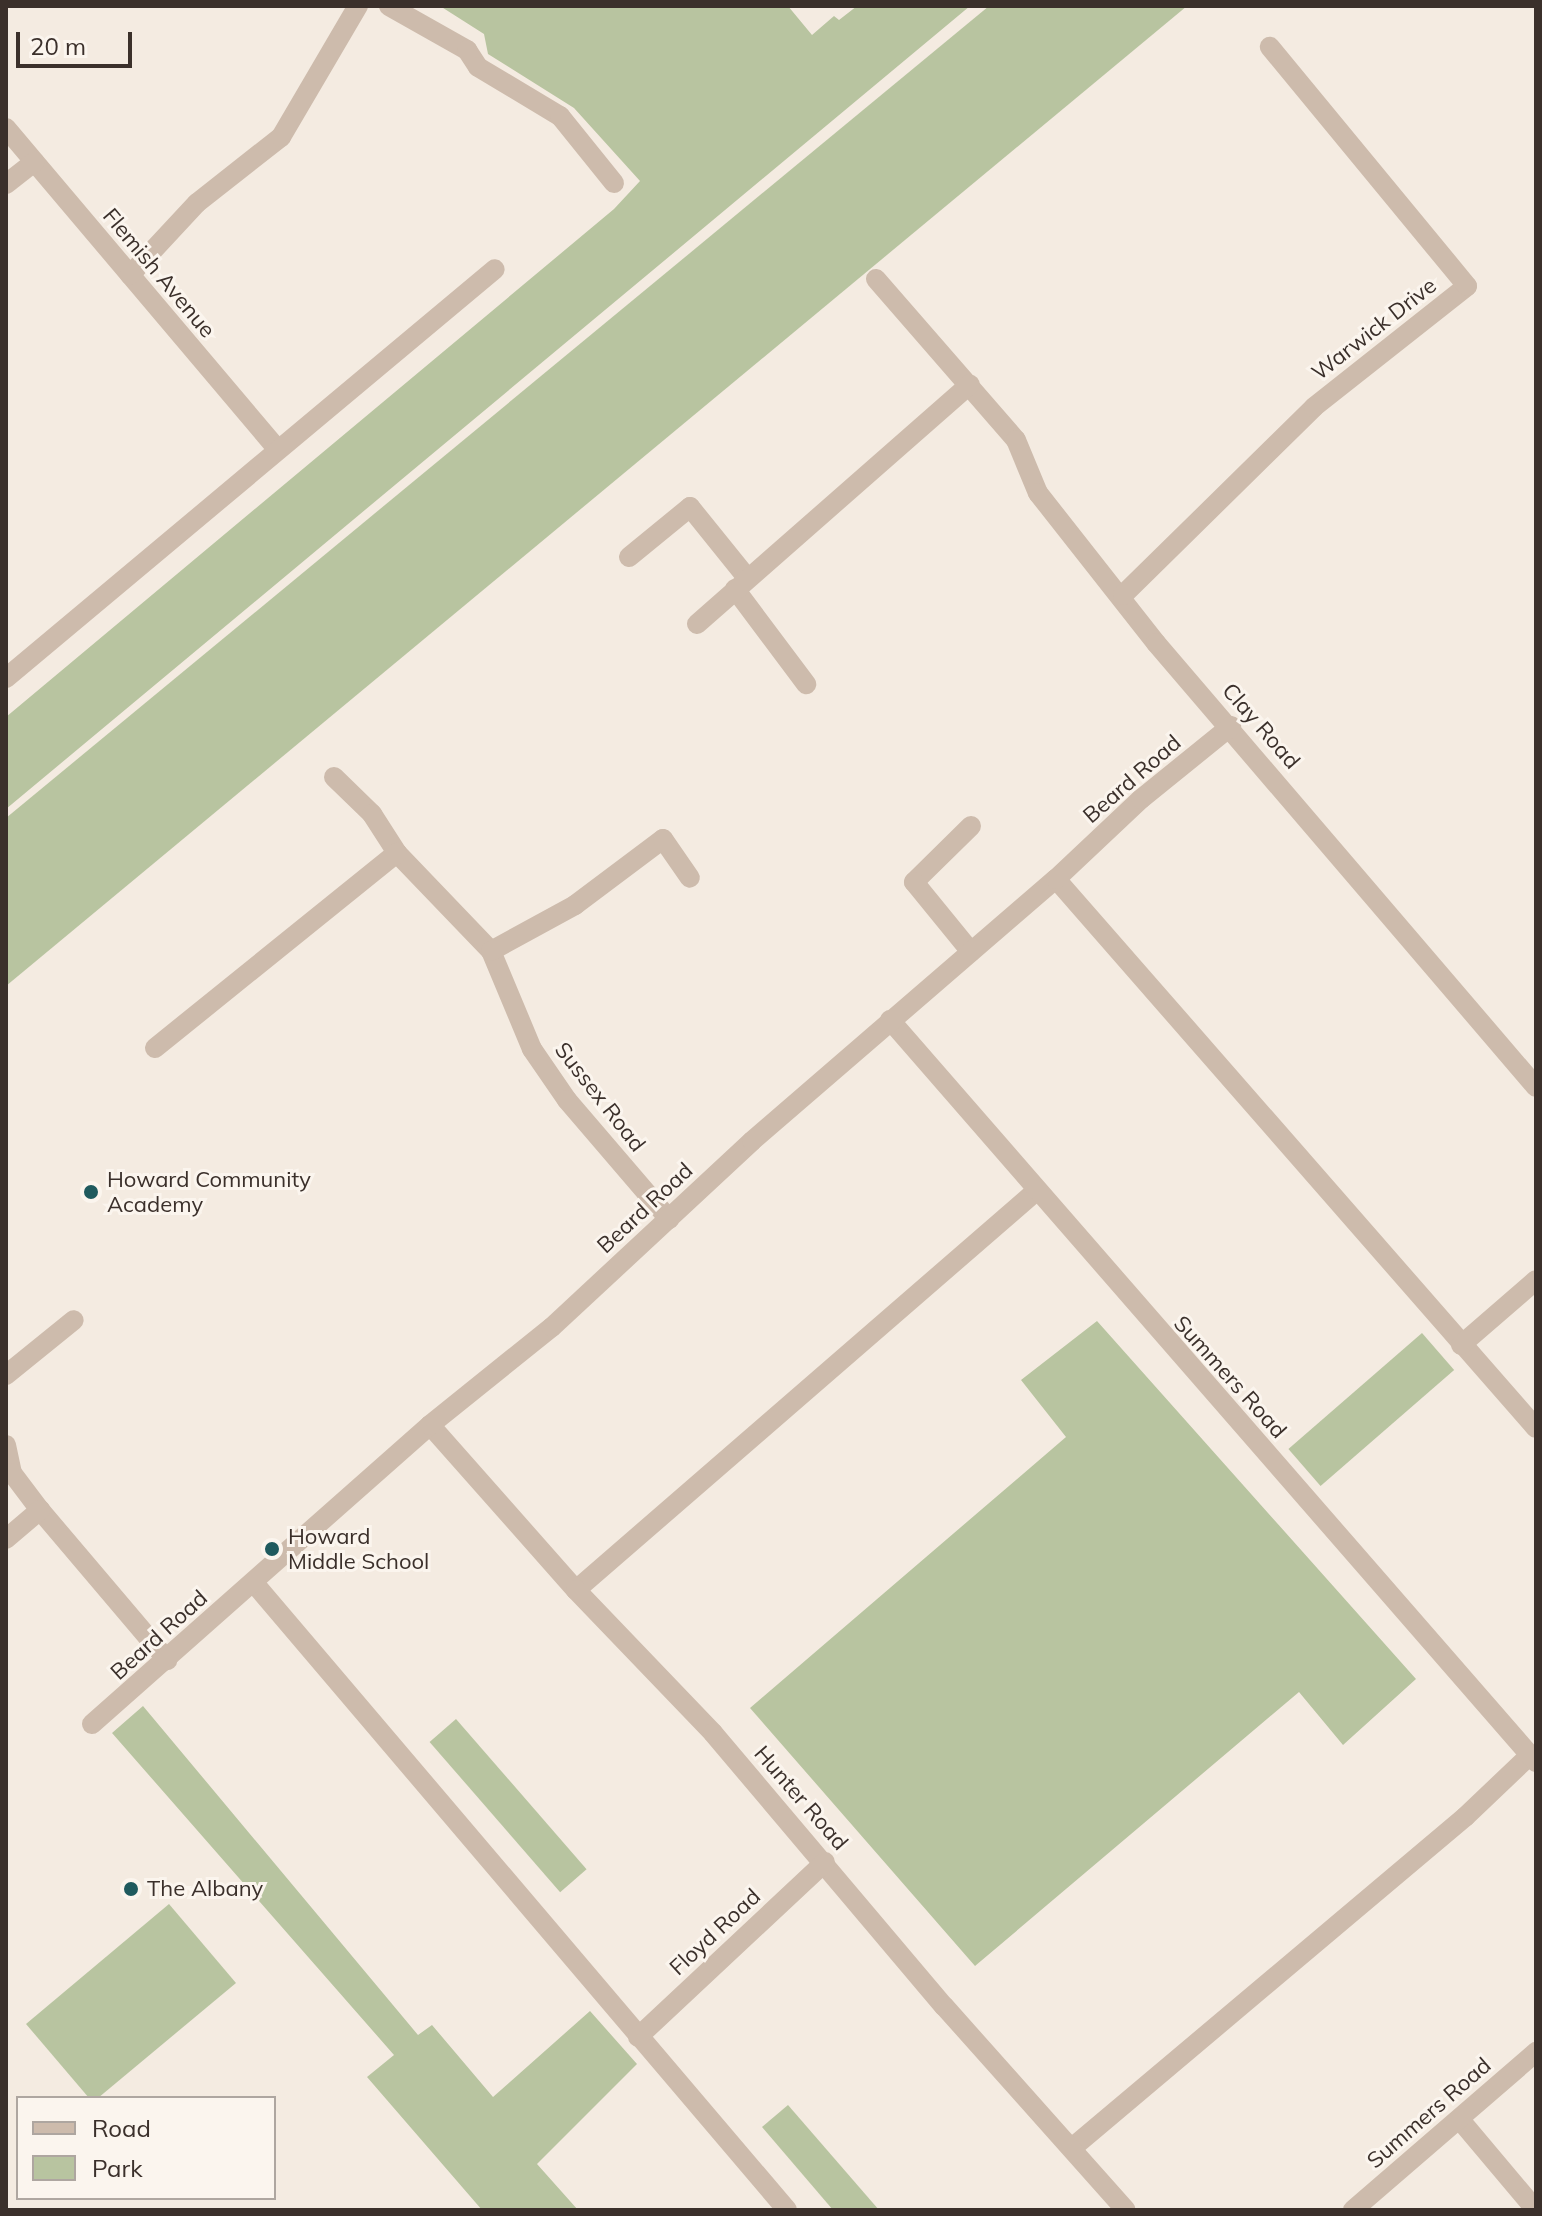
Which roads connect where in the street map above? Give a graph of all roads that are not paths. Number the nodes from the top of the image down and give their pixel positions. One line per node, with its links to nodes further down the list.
1 (358, 6): 9 (street)
2 (389, 6): 6 (street)
3 (1270, 47): 15 (street, Warwick Drive)
4 (6, 128): 5 (street, Flemish Avenue)
5 (34, 162): 7 (street); 9 (street, Flemish Avenue)
6 (614, 183)
7 (6, 184)
8 (495, 269): 12 (street)
9 (130, 275): 12 (street, Flemish Avenue)
10 (876, 279): 11 (street, Clay Road)
11 (970, 384): 14 (street); 15 (street, Clay Road)
12 (276, 448): 17 (street)
13 (629, 557): 14 (street)
14 (742, 584): 16 (street); 18 (street)
15 (1123, 595): 19 (street, Clay Road)
16 (697, 624)
17 (6, 678)
18 (806, 684)
19 (1231, 726): 24 (street, Beard Road); 29 (street, Clay Road)
20 (334, 777): 22 (street, Sussex Road)
21 (971, 826): 26 (street)
22 (397, 853): 25 (street, Sussex Road); 28 (street)
23 (690, 878): 25 (street)
24 (1056, 879): 26 (street, Beard Road); 34 (street)
25 (491, 951): 31 (street, Sussex Road)
26 (971, 952): 27 (street, Beard Road)
27 (890, 1020): 30 (street, Summers Road); 31 (street, Beard Road)
28 (155, 1048)
29 (1536, 1087)
30 (1035, 1192): 42 (street); 45 (street, Summers Road)
31 (669, 1219): 36 (street, Beard Road)
32 (1536, 1280): 34 (street)
33 (74, 1320): 35 (street)
34 (1461, 1345): 37 (street)
35 (6, 1375)
36 (430, 1425): 41 (street, Beard Road); 42 (street, Hunter Road)
37 (1536, 1428)
38 (6, 1445): 39 (street)
39 (40, 1510): 40 (street); 43 (street)
40 (6, 1539)
41 (254, 1583): 43 (street, Beard Road); 47 (street)
42 (576, 1590): 46 (street, Hunter Road)
43 (167, 1660): 44 (street, Beard Road)
44 (92, 1724)
45 (1533, 1759): 50 (street)
46 (825, 1862): 47 (street, Floyd Road); 50 (street, Hunter Road)
47 (638, 2037): 51 (street)
48 (1536, 2052): 49 (street, Summers Road)
49 (1461, 2121): 53 (street, Summers Road); 54 (street)
50 (1072, 2148): 52 (street, Hunter Road)
51 (787, 2210)
52 (1126, 2210)
53 (1353, 2210)
54 (1536, 2210)

